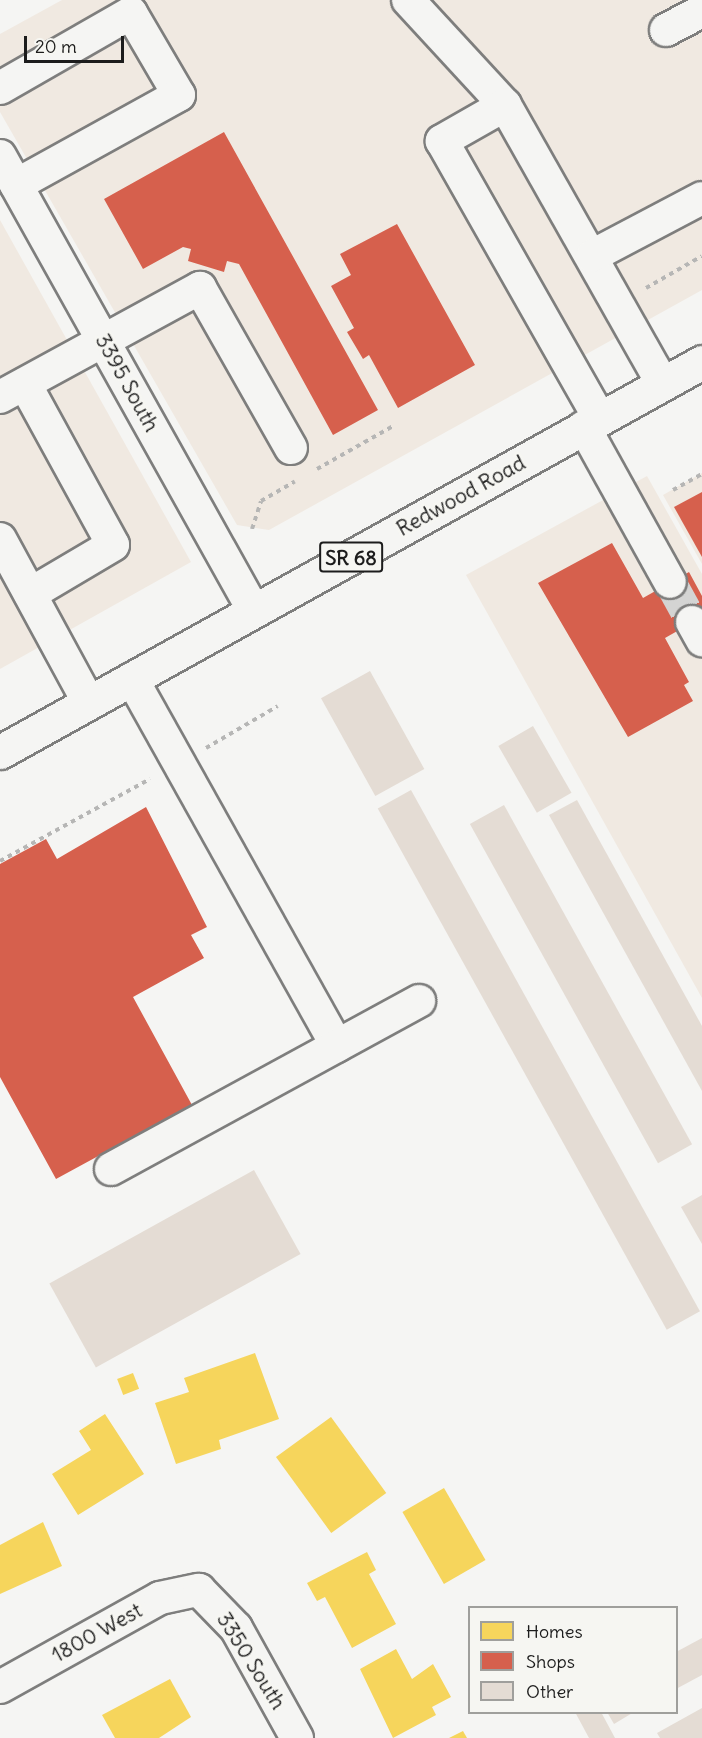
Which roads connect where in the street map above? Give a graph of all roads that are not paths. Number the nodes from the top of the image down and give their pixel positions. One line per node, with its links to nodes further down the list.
1 (408, 0): 5 (street)
2 (702, 11): 3 (street)
3 (666, 30)
4 (0, 88): 7 (street)
5 (505, 105): 9 (street); 14 (street)
6 (0, 156): 7 (street, 3395 South)
7 (16, 185): 10 (street, 3395 South)
8 (702, 198): 9 (street)
9 (592, 256): 12 (street)
10 (104, 341): 13 (street); 15 (street); 19 (street, 3395 South)
11 (702, 362): 12 (main road, Redwood Road / SR 68)
12 (663, 384): 14 (main road, Redwood Road / SR 68)
13 (12, 390): 18 (street)
14 (592, 423): 17 (street); 19 (main road, Redwood Road / SR 68)
15 (291, 448)
16 (0, 539): 18 (street)
17 (670, 582)
18 (30, 594): 21 (street)
19 (254, 611): 20 (main road, Redwood Road / SR 68)
20 (132, 679): 21 (main road, Redwood Road / SR 68); 24 (street)
21 (89, 703): 22 (main road, Redwood Road / SR 68)
22 (0, 752)
23 (418, 1001): 24 (street)
24 (338, 1046): 25 (street)
25 (111, 1169)
26 (199, 1590): 27 (street, 1800 West); 28 (street, 3350 South)
27 (0, 1687)
28 (297, 1738)

